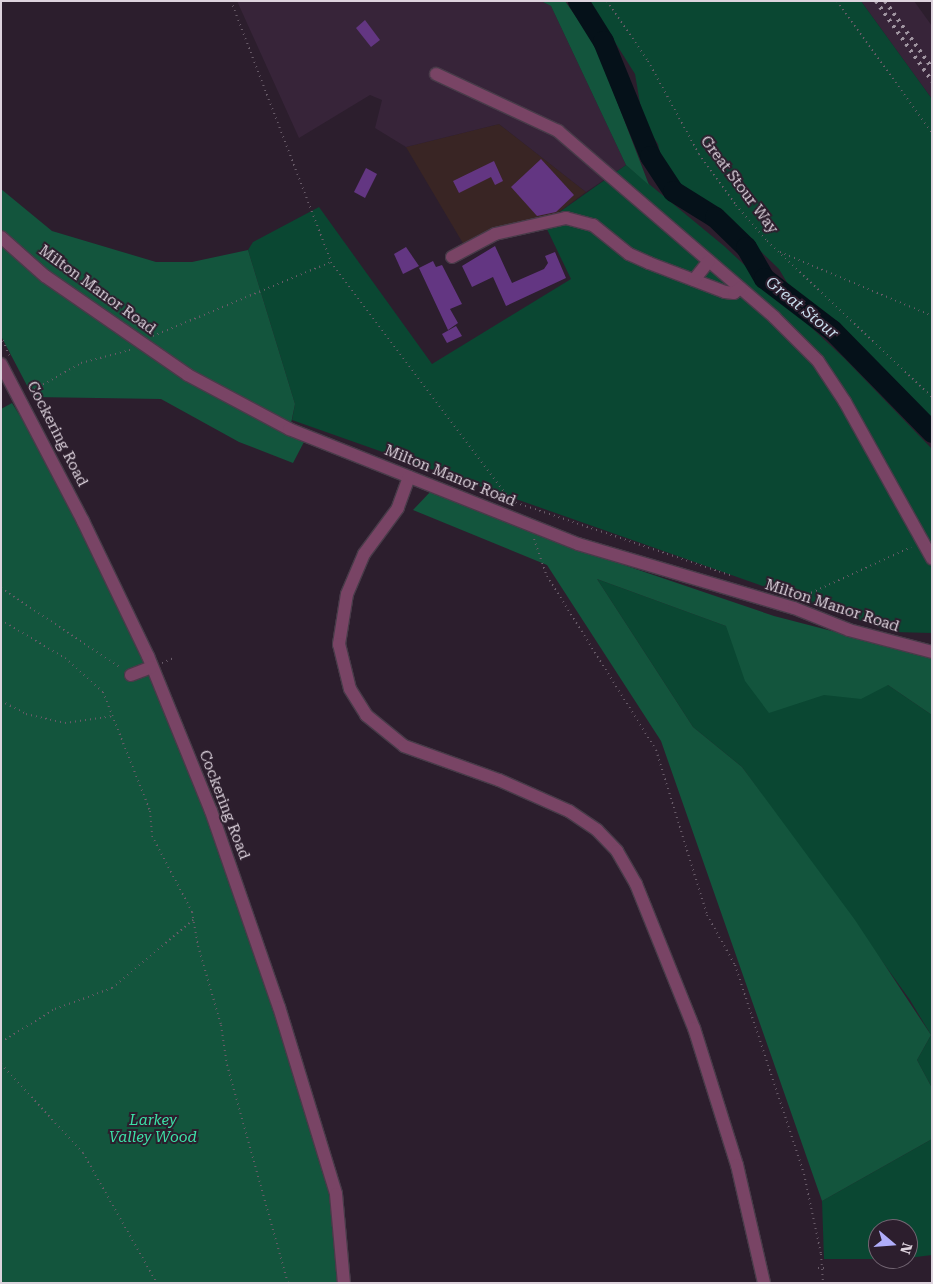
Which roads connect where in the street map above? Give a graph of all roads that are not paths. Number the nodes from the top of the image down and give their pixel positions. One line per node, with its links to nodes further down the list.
1 (436, 74): 4 (street)
2 (1, 237): 8 (street, Milton Manor Road)
3 (452, 257): 5 (street)
4 (709, 260): 5 (street); 6 (street)
5 (694, 280): 6 (street)
6 (740, 288): 9 (street)
7 (2, 362): 11 (street, Cockering Road)
8 (409, 477): 10 (street, Milton Manor Road); 14 (street)
9 (932, 558)
10 (932, 652)
11 (152, 667): 12 (street); 13 (street, Cockering Road)
12 (131, 675)
13 (344, 1283)
14 (764, 1283)

